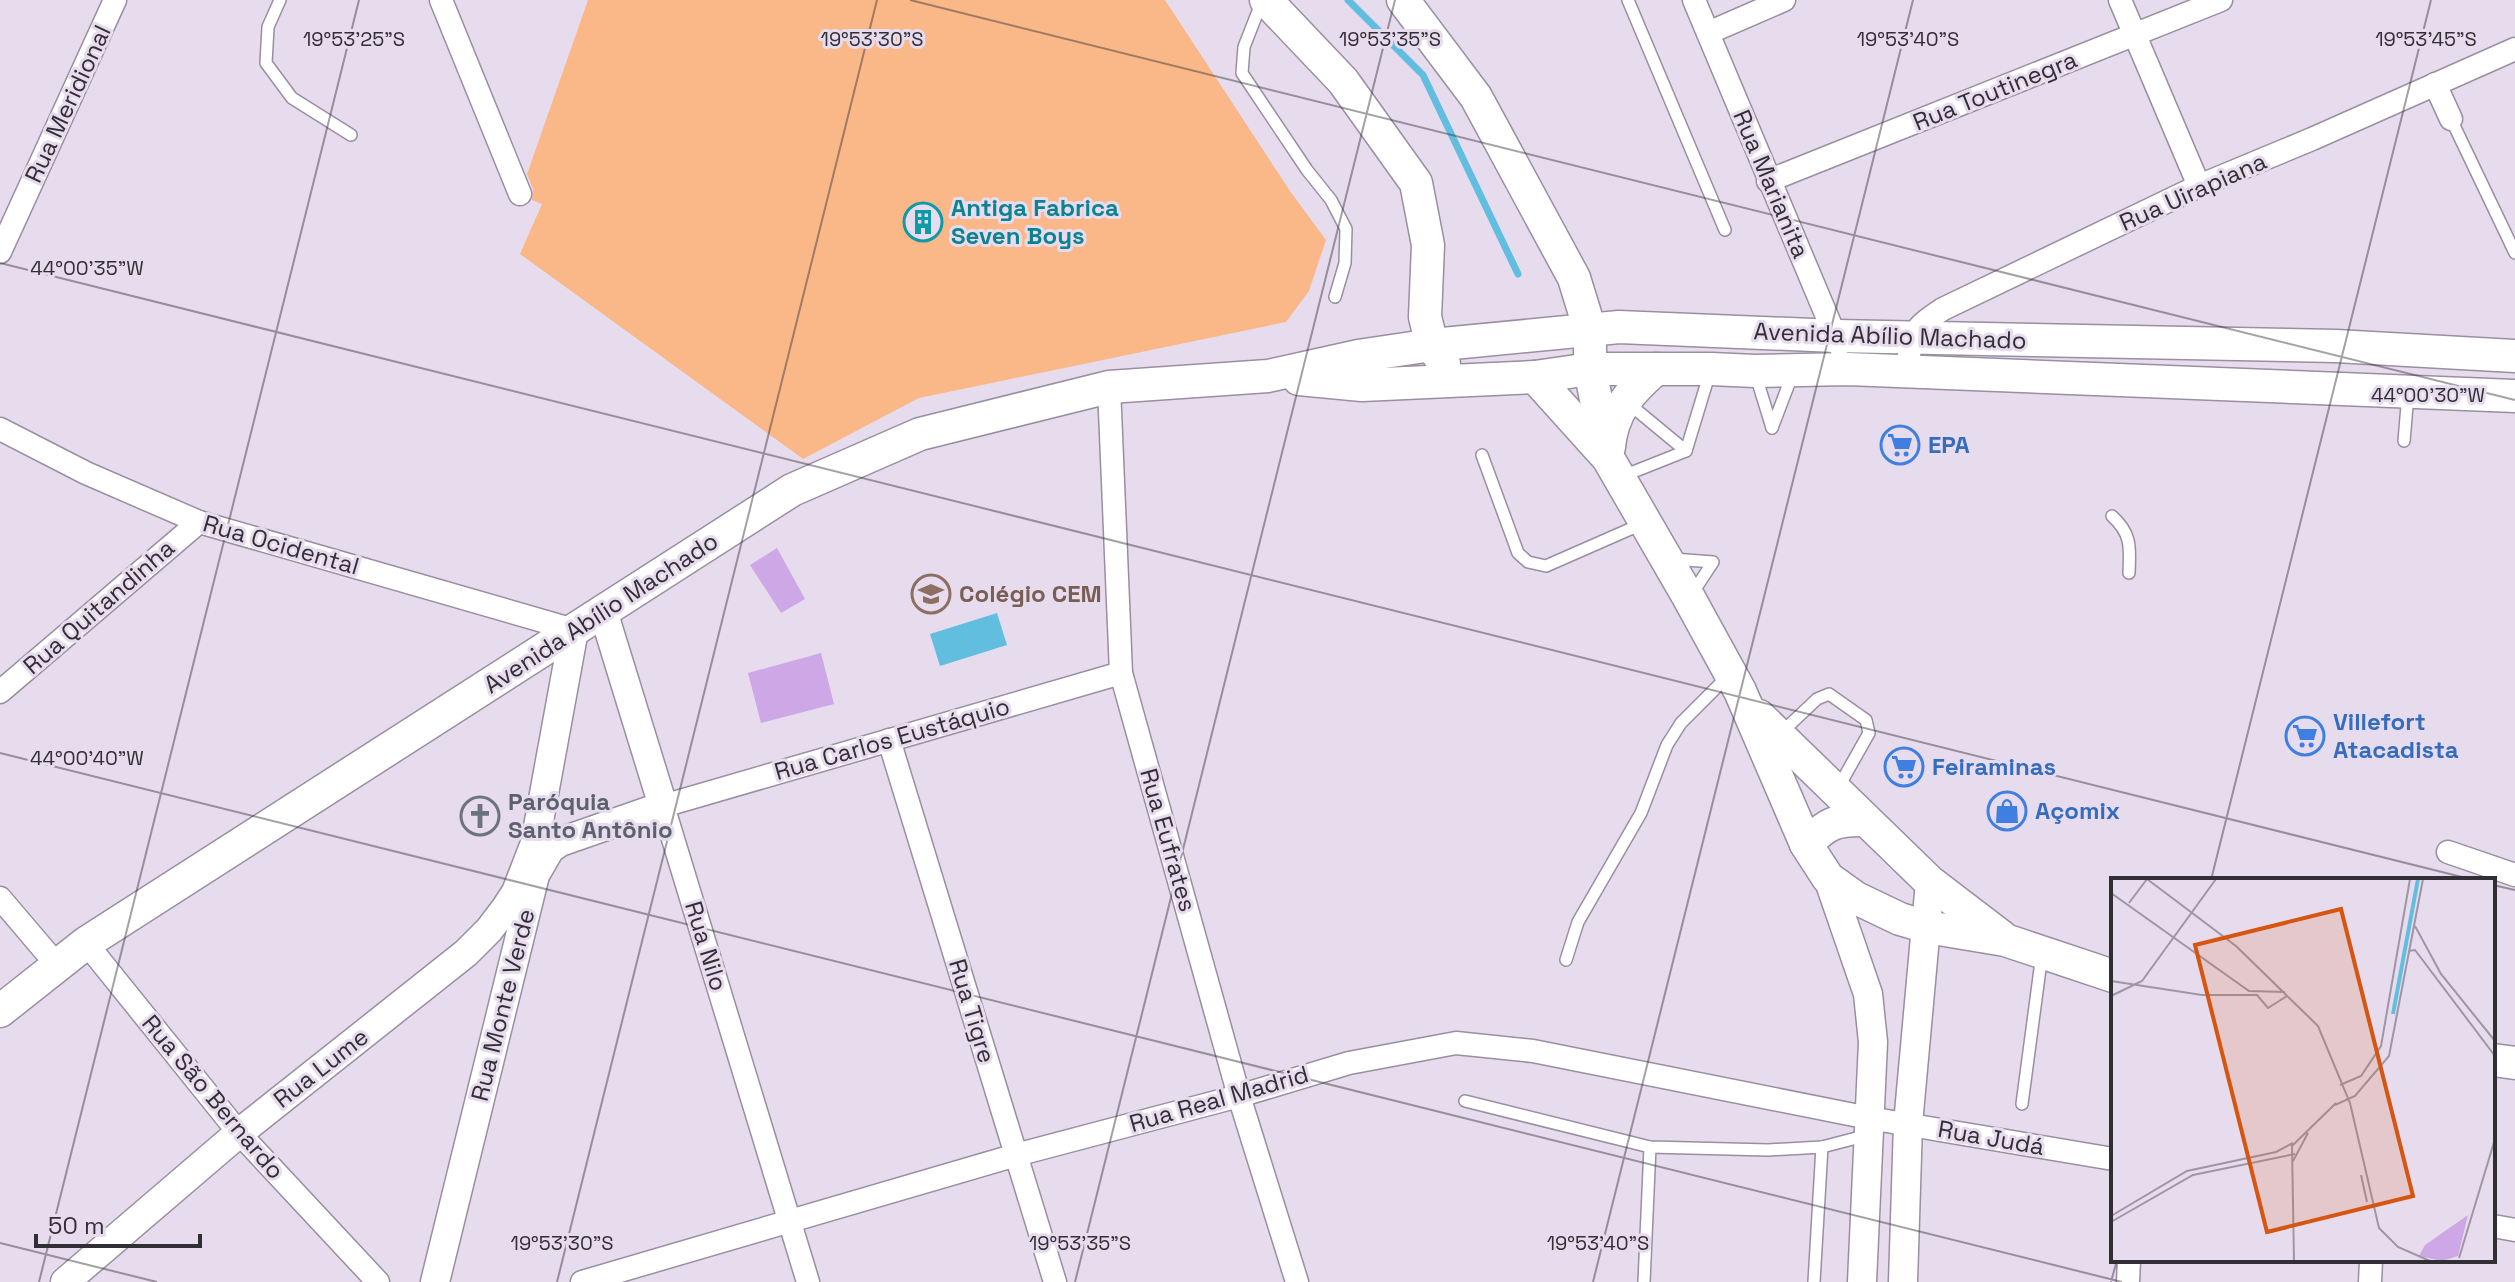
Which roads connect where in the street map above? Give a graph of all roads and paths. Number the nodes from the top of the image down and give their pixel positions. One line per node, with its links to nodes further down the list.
1 (115, 0): 21 (street, Rua Meridional)
2 (280, 0): 16 (lane)
3 (441, 0): 19 (street)
4 (1264, 0): 23 (lane); 27 (main road)
5 (1403, 0): 24 (main road)
6 (1628, 0): 20 (lane)
7 (1694, 0): 11 (street, Rua Marianita)
8 (1784, 0): 11 (street)
9 (2120, 0): 12 (street)
10 (2221, 0): 12 (street, Rua Toutinegra)
11 (1708, 33): 17 (street, Rua Marianita)
12 (2136, 36): 17 (street, Rua Toutinegra); 18 (street)
13 (2515, 49): 14 (street, Rua Uirapiana)
14 (2435, 84): 15 (street); 18 (street, Rua Uirapiana)
15 (2451, 119): 22 (lane)
16 (351, 135)
17 (1768, 181): 25 (street, Rua Marianita)
18 (2199, 186): 26 (street, Rua Uirapiana)
19 (520, 194)
20 (1725, 230)
21 (0, 252)
22 (2515, 253)
23 (1335, 297)
24 (1605, 328): 25 (main road, Avenida Abílio Machado); 27 (main road, Avenida Abílio Machado); 29 (main road)
25 (1836, 336): 26 (main road, Avenida Abílio Machado); 32 (street, Rua Marianita)
26 (1911, 337): 28 (main road, Avenida Abílio Machado); 34 (street)
27 (1432, 345): 36 (main road, Avenida Abílio Machado); 38 (main road)
28 (2515, 356)
29 (1590, 369): 30 (main road, Avenida Abílio Machado); 37 (main road, Avenida Abílio Machado); 47 (main road)
30 (1656, 369): 31 (main road, Avenida Abílio Machado); 42 (main road)
31 (1711, 369): 35 (main road, Avenida Abílio Machado); 45 (lane)
32 (1848, 369): 33 (main road, Avenida Abílio Machado); 34 (main road, Avenida Abílio Machado)
33 (1794, 370): 35 (main road, Avenida Abílio Machado); 35 (lane)
34 (1907, 370): 40 (main road, Avenida Abílio Machado)
35 (1755, 371)
36 (1268, 376): 38 (main road, Avenida Abílio Machado); 39 (main road, Avenida Abílio Machado)
37 (1535, 377): 38 (main road, Avenida Abílio Machado); 47 (main road)
38 (1469, 380)
39 (1109, 387): 52 (main road, Avenida Abílio Machado); 54 (street, Rua Eufrates)
40 (2408, 391): 41 (main road, Avenida Abílio Machado); 44 (lane)
41 (2515, 396)
42 (1624, 400): 45 (lane); 47 (main road)
43 (0, 429): 49 (street, Rua Ocidental)
44 (2404, 441)
45 (1686, 451): 47 (lane)
46 (1482, 455): 50 (lane)
47 (1613, 468): 50 (main road)
48 (2112, 516): 51 (lane)
49 (199, 522): 53 (street, Rua Ocidental); 56 (street, Rua Quitandinha)
50 (1644, 522): 55 (main road)
51 (2129, 573)
52 (603, 611): 53 (main road, Avenida Abílio Machado); 60 (street, Rua Nilo)
53 (574, 630): 70 (main road, Avenida Abílio Machado); 83 (street, Rua Lume)
54 (1121, 673): 58 (street, Rua Carlos Eustáquio); 78 (street, Rua Eufrates)
55 (1736, 686): 57 (main road); 62 (main road); 72 (lane)
56 (0, 692)
57 (1777, 735): 59 (main road); 59 (lane)
58 (889, 740): 60 (street, Rua Carlos Eustáquio); 86 (street, Rua Tigre)
59 (1836, 792): 61 (main road)
60 (663, 806): 88 (street, Rua Nilo); 95 (street, Rua Monte Verde)
61 (1865, 820): 62 (main road); 66 (main road)
62 (1806, 844): 65 (main road)
63 (2448, 852): 64 (street)
64 (2515, 875)
65 (1828, 878): 68 (main road); 82 (street)
66 (1930, 882): 68 (street); 69 (main road)
67 (0, 898): 73 (street)
68 (1927, 927): 69 (main road); 81 (street)
69 (2005, 940): 71 (main road)
70 (86, 943): 73 (main road, Avenida Abílio Machado); 83 (street, Rua São Bernardo)
71 (2042, 952): 74 (main road); 80 (lane)
72 (1566, 960)
73 (57, 965): 75 (main road, Avenida Abílio Machado)
74 (2111, 975)
75 (0, 1011)
76 (2495, 1060): 77 (main road)
77 (2515, 1063)
78 (1239, 1096): 82 (street, Rua Real Madrid); 86 (street, Rua Real Madrid); 99 (street, Rua Eufrates)
79 (1465, 1101): 84 (lane)
80 (2022, 1104)
81 (1908, 1124): 82 (street, Rua Judá); 87 (street, Rua Judá); 103 (street)
82 (1868, 1126): 85 (lane); 102 (street)
83 (239, 1133): 93 (street, Rua Lume); 94 (street, Rua São Bernardo)
84 (1650, 1147): 85 (lane); 100 (lane)
85 (1822, 1147): 101 (lane)
86 (1016, 1155): 88 (street, Rua Real Madrid); 98 (street, Rua Tigre)
87 (2111, 1159)
88 (791, 1222): 96 (street, Rua Real Madrid); 97 (street, Rua Nilo)
89 (2495, 1226): 90 (street)
90 (2515, 1230)
91 (2129, 1262): 104 (street)
92 (2371, 1262): 105 (street)
93 (65, 1282)
94 (378, 1282)
95 (435, 1282)
96 (582, 1282)
97 (808, 1282)
98 (1055, 1282)
99 (1297, 1282)
100 (1644, 1282)
101 (1814, 1282)
102 (1862, 1282)
103 (1903, 1282)
104 (2128, 1282)
105 (2370, 1282)

